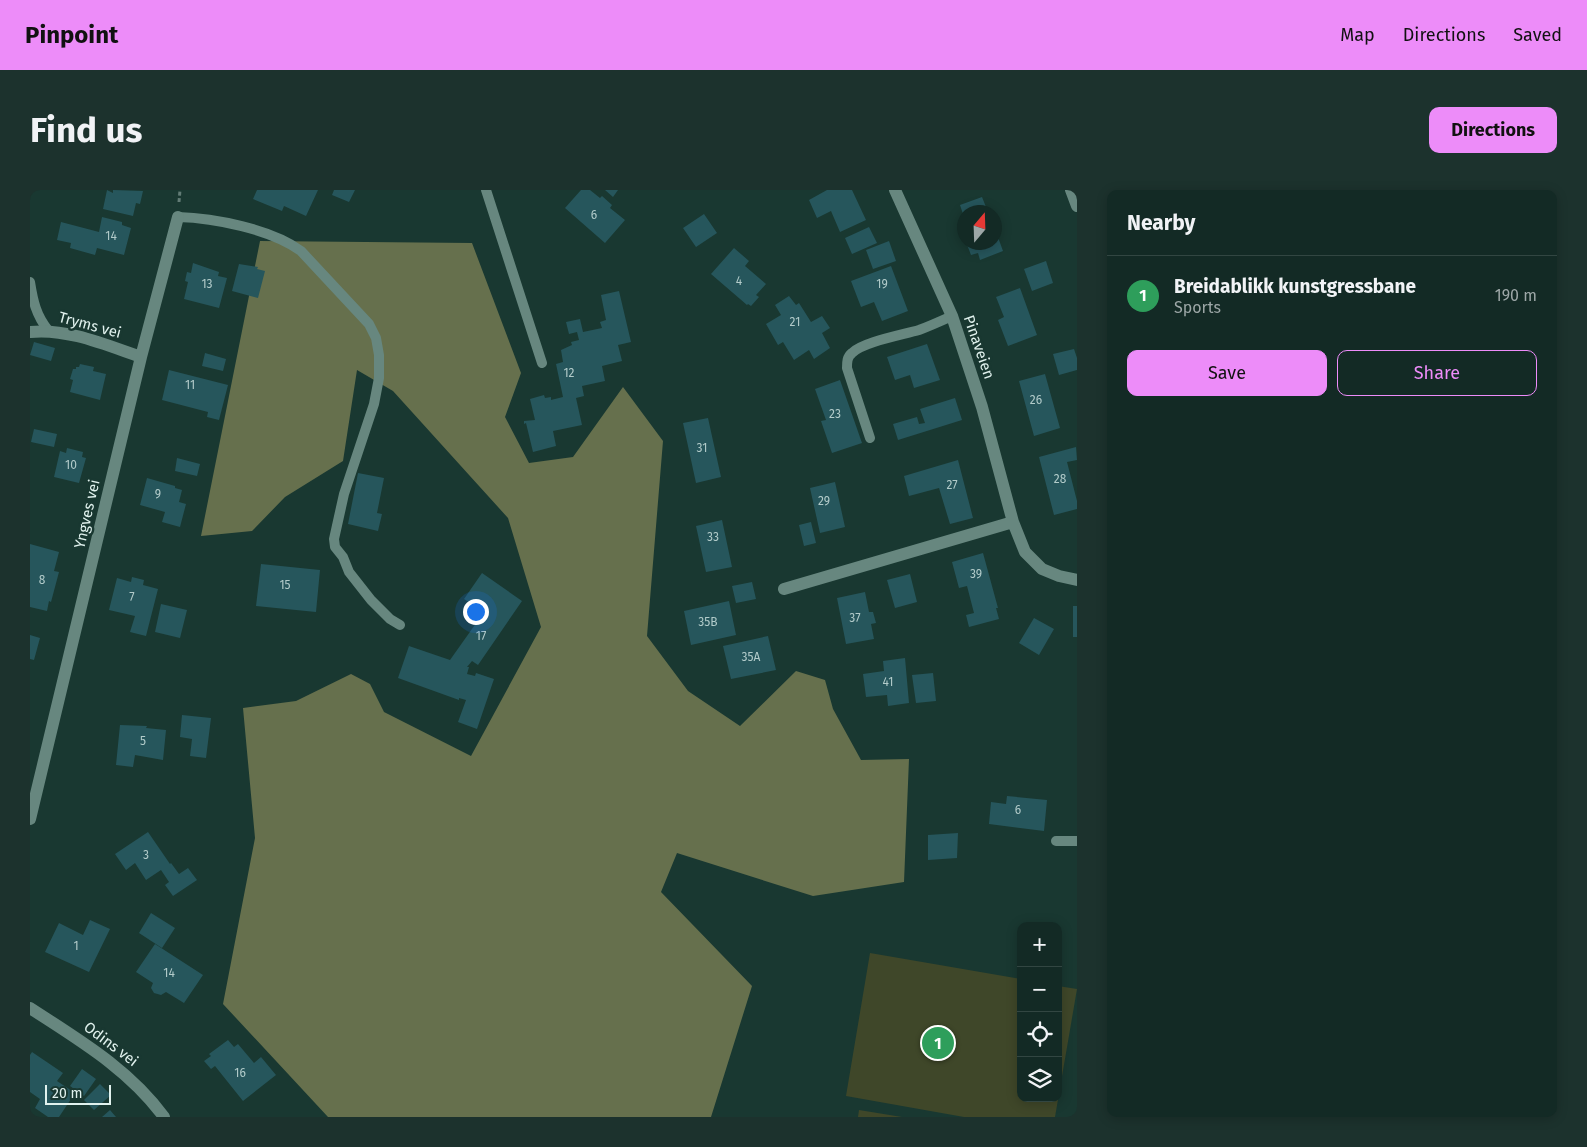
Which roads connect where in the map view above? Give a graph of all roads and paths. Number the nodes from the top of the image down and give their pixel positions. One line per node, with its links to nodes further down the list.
1 (486, 190): 11 (lane)
2 (895, 190): 7 (street, Pinaveien)
3 (1071, 190): 4 (street)
4 (1077, 206)
5 (178, 217): 10 (street, Yngves vei); 16 (lane)
6 (30, 282): 8 (lane)
7 (952, 316): 12 (lane); 13 (street, Pinaveien)
8 (48, 330): 9 (street, Tryms vei); 10 (street, Tryms vei)
9 (30, 332)
10 (141, 357): 17 (street, Yngves vei)
11 (542, 363)
12 (870, 438)
13 (1013, 522): 14 (street, Pinaveien); 15 (street)
14 (1077, 580)
15 (784, 589)
16 (400, 625)
17 (30, 819)
18 (1056, 841): 19 (lane)
19 (1077, 841)
20 (30, 1008): 21 (street, Odins vei)
21 (164, 1117)

